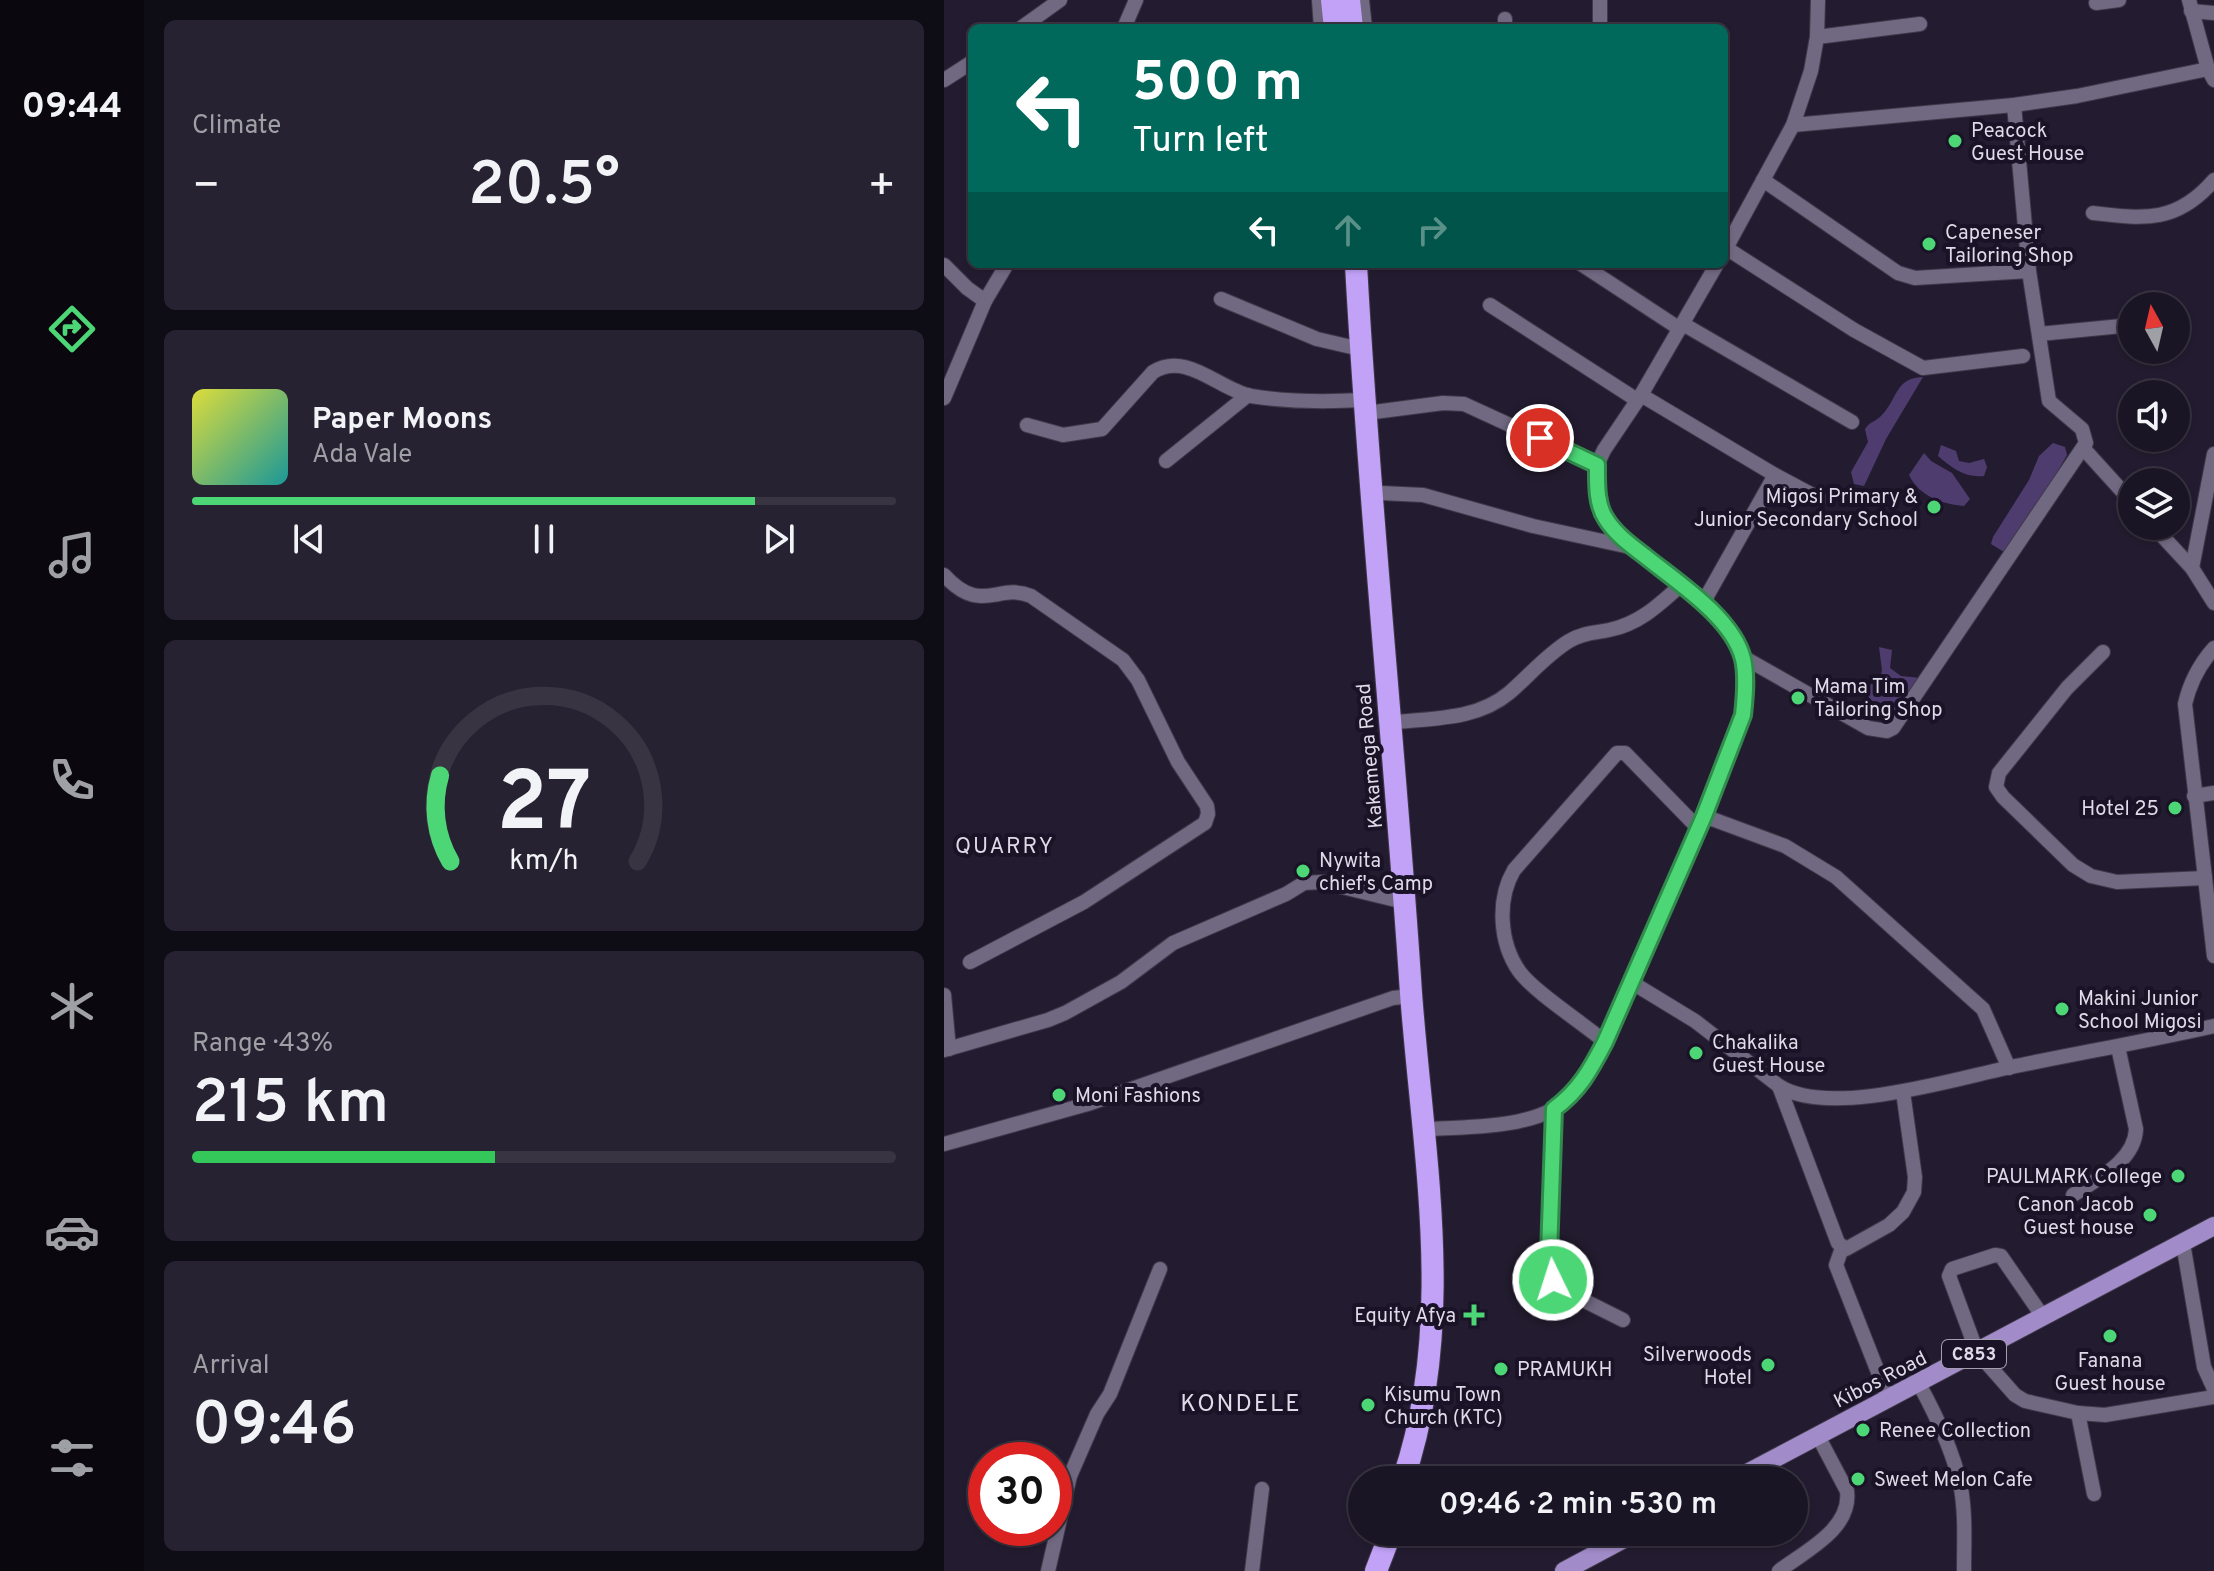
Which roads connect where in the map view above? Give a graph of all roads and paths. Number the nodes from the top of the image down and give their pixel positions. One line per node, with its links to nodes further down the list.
1 (1060, 0): 13 (street)
2 (1136, 0): 14 (street)
3 (1319, 0): 15 (street)
4 (1332, 0): 16 (highway)
5 (1349, 0): 17 (highway)
6 (1362, 0): 18 (street)
7 (1600, 0): 19 (street)
8 (1818, 0): 21 (street)
9 (2119, 0): 10 (street)
10 (2096, 3)
11 (2190, 5): 12 (street); 23 (street)
12 (2214, 13)
13 (1027, 24)
14 (1126, 24)
15 (1321, 24)
16 (1335, 24)
17 (1352, 24)
18 (1365, 24)
19 (1600, 24)
20 (1920, 24): 21 (street)
21 (1817, 37): 26 (street)
22 (968, 65): 24 (street)
23 (2211, 74): 25 (street)
24 (944, 80)
25 (2014, 105): 26 (street); 38 (street)
26 (1793, 125): 27 (street)
27 (1763, 180): 30 (street); 38 (street)
28 (2214, 180): 29 (street)
29 (2093, 213)
30 (1728, 244)
31 (1728, 252): 46 (street)
32 (944, 265): 40 (street)
33 (1005, 268): 40 (street)
34 (1356, 268): 45 (highway, Kakamega Road)
35 (1366, 268): 50 (highway, Kakamega Road)
36 (1587, 268): 43 (street)
37 (1715, 268): 43 (street)
38 (2029, 271): 44 (street)
39 (1221, 299): 45 (street)
40 (985, 301): 49 (street)
41 (1490, 305): 48 (street)
42 (2118, 326): 44 (street)
43 (1682, 327): 48 (street); 51 (street)
44 (2039, 334): 53 (street)
45 (1360, 349): 50 (highway, Kakamega Road)
46 (2023, 356)
47 (1248, 395): 50 (street); 52 (street); 55 (street)
48 (1639, 397): 56 (street); 57 (street)
49 (944, 398)
50 (1368, 406): 56 (street); 59 (highway, Kakamega Road); 76 (highway, Kakamega Road)
51 (1852, 422)
52 (1027, 425)
53 (2083, 448): 58 (street); 70 (street)
54 (2214, 454): 63 (street)
55 (1166, 461)
56 (1597, 465): 62 (street)
57 (1775, 475): 60 (street); 66 (street)
58 (2118, 487)
59 (1381, 493): 62 (street); 71 (highway, Kakamega Road)
60 (1820, 499)
61 (2166, 540): 63 (street)
62 (1636, 549): 65 (street)
63 (2192, 568): 67 (street)
64 (944, 575): 78 (street)
65 (1681, 585): 66 (street); 71 (street)
66 (1703, 603): 70 (street)
67 (2214, 603)
68 (2214, 648): 73 (street)
69 (2103, 652): 75 (street)
70 (1743, 657): 74 (street)
71 (1398, 722): 90 (highway, Kakamega Road)
72 (2214, 793): 73 (street)
73 (2194, 796): 75 (street)
74 (1701, 822): 79 (street); 83 (street); 86 (street)
75 (2205, 878): 77 (street)
76 (1404, 902): 81 (highway, Kakamega Road); 85 (street)
77 (2214, 956)
78 (970, 962)
79 (1631, 982): 83 (street); 87 (street)
80 (944, 995): 85 (street)
81 (1412, 996): 91 (street); 106 (highway, Kakamega Road)
82 (2214, 1026): 84 (street)
83 (1605, 1042): 89 (street)
84 (2118, 1047): 86 (street); 92 (street)
85 (947, 1050)
86 (2009, 1068): 88 (street)
87 (1779, 1086): 88 (street); 95 (street)
88 (1903, 1092): 95 (street)
89 (1554, 1109): 90 (street); 98 (street)
90 (1431, 1129): 107 (highway, Kakamega Road)
91 (944, 1144)
92 (2073, 1195)
93 (2214, 1226): 94 (main road, Kibos Road / C853)
94 (2183, 1243): 97 (main road, Kibos Road / C853); 101 (street)
95 (1842, 1248): 103 (street)
96 (1160, 1269): 114 (street)
97 (2043, 1317): 99 (main road, Kibos Road / C853); 99 (street)
98 (1623, 1320)
99 (1977, 1352): 100 (main road, Kibos Road / C853); 104 (street)
100 (1919, 1384): 103 (main road, Kibos Road / C853); 119 (street)
101 (2214, 1389)
102 (2214, 1397): 104 (street)
103 (1889, 1400): 105 (main road, Kibos Road / C853)
104 (2078, 1413): 110 (street)
105 (1818, 1436): 108 (main road, Kibos Road / C853); 118 (street)
106 (1408, 1466)
107 (1415, 1466)
108 (1761, 1466)
109 (1262, 1489): 115 (street)
110 (2094, 1494)
111 (1380, 1546): 116 (highway)
112 (1385, 1546): 116 (highway)
113 (1611, 1546): 117 (main road)
114 (1048, 1571)
115 (1252, 1571)
116 (1373, 1571)
117 (1564, 1571)
118 (1779, 1571)
119 (1964, 1571)

